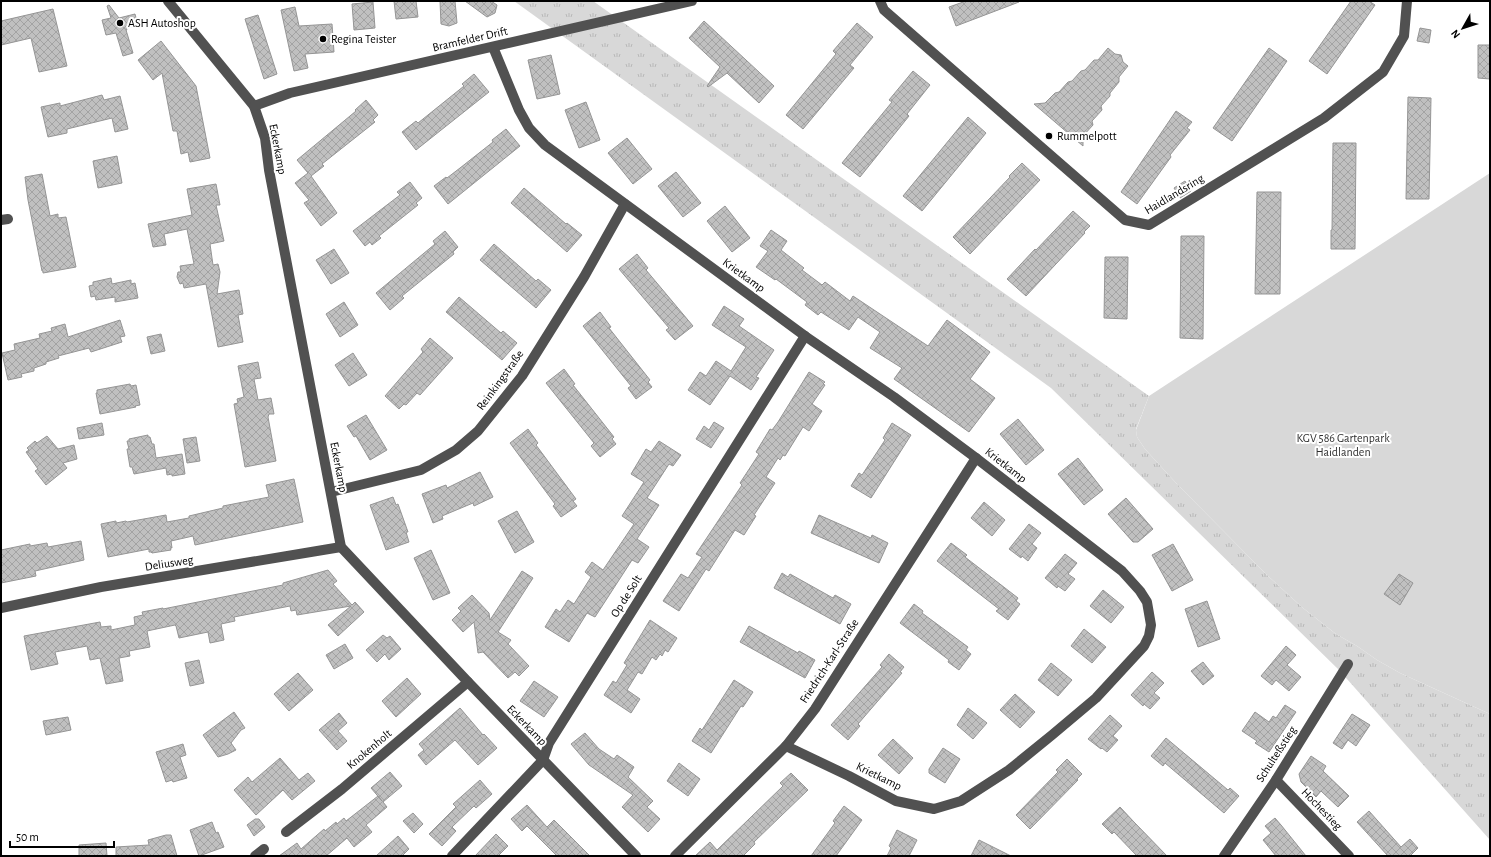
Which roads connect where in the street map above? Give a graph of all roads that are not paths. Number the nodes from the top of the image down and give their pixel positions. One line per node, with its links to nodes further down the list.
1 (168, 1): 6 (street, Eckerkamp)
2 (692, 1): 5 (street, Bramfelder Drift)
3 (880, 1): 4 (street, Haidlandsring)
4 (1407, 1)
5 (493, 48): 6 (street, Bramfelder Drift); 7 (street, Krietkamp)
6 (254, 106): 10 (street, Eckerkamp)
7 (625, 204): 8 (street, Krietkamp); 10 (street, Reinkingstraße)
8 (805, 336): 9 (street, Krietkamp); 16 (street, Op de Solt)
9 (976, 458): 15 (street, Friedrich-Karl-Straße); 15 (street, Krietkamp)
10 (331, 492): 11 (street, Eckerkamp)
11 (341, 547): 12 (street, Deliusweg); 14 (street, Eckerkamp)
12 (1, 608)
13 (1348, 664): 17 (street, Schulteßstieg)
14 (468, 682): 16 (street, Eckerkamp); 18 (street, Knokenholt)
15 (786, 746): 23 (street, Friedrich-Karl-Straße)
16 (543, 760): 21 (street, Op de Solt); 22 (street, Eckerkamp)
17 (1276, 780): 24 (street, Schulteßstieg); 25 (street, Hochestieg)
18 (286, 832)
19 (264, 849): 20 (street)
20 (256, 856)
21 (452, 856)
22 (636, 856)
23 (675, 856)
24 (1224, 856)
25 (1349, 856)

